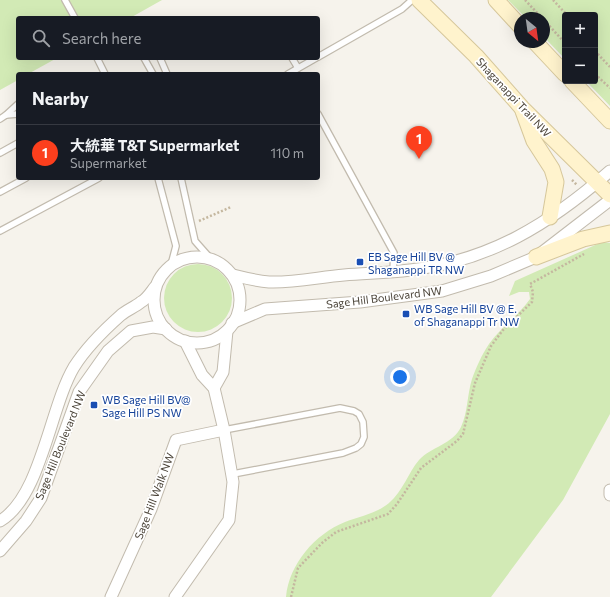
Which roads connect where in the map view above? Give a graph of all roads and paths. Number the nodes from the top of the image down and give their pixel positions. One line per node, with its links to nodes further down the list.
1 (65, 0): 9 (lane)
2 (412, 0): 15 (lane)
3 (418, 0): 31 (main road, Shaganappi Trail NW)
4 (525, 0): 7 (path)
5 (553, 0): 8 (path)
6 (496, 2): 10 (main road)
7 (536, 12)
8 (564, 12)
9 (74, 16)
10 (514, 20)
11 (550, 27): 12 (path)
12 (562, 40)
13 (541, 48): 23 (main road)
14 (598, 54): 21 (path)
15 (320, 56)
16 (98, 60): 24 (lane)
17 (145, 60): 25 (lane)
18 (161, 60): 26 (lane)
19 (293, 60): 22 (lane)
20 (314, 60): 22 (lane)
21 (610, 68)
22 (296, 71)
23 (562, 71)
24 (104, 72)
25 (152, 72)
26 (166, 72)
27 (598, 77): 29 (path)
28 (575, 84): 36 (main road)
29 (610, 88)
30 (16, 106): 33 (lane)
31 (522, 108): 45 (main road, Shaganappi Trail NW); 51 (main road)
32 (16, 114): 33 (lane)
33 (6, 115): 34 (lane)
34 (0, 118)
35 (320, 118): 59 (lane)
36 (610, 121)
37 (16, 144): 38 (lane)
38 (0, 153)
39 (610, 171): 45 (street)
40 (22, 180): 47 (lane)
41 (95, 180): 53 (lane)
42 (159, 180): 58 (lane)
43 (181, 180): 52 (lane)
44 (572, 180): 46 (path)
45 (603, 183): 48 (main road, Shaganappi Trail NW); 51 (street)
46 (577, 185)
47 (0, 192)
48 (610, 195)
49 (610, 200): 56 (street, Sage Hill Boulevard NW)
50 (231, 208): 52 (path)
51 (550, 217): 59 (street)
52 (191, 224): 57 (lane)
53 (0, 231)
54 (610, 233): 56 (main road)
55 (591, 250): 74 (path)
56 (536, 257): 62 (street, Sage Hill Boulevard NW)
57 (210, 258): 58 (street); 60 (street)
58 (171, 265): 61 (street)
59 (393, 271): 60 (street)
60 (233, 275): 62 (street)
61 (155, 287): 63 (street); 70 (street, Sage Hill Boulevard NW)
62 (230, 327): 64 (street); 65 (street)
63 (166, 330): 64 (street); 71 (street, Sage Hill Boulevard NW)
64 (185, 342): 65 (street)
65 (214, 388): 66 (street)
66 (224, 430): 67 (street); 67 (lane); 72 (street, Sage Hill Walk NW)
67 (233, 474): 73 (street)
68 (610, 490): 69 (street)
69 (610, 495)
70 (0, 521)
71 (0, 551)
72 (111, 597)
73 (175, 597)
74 (290, 597)

